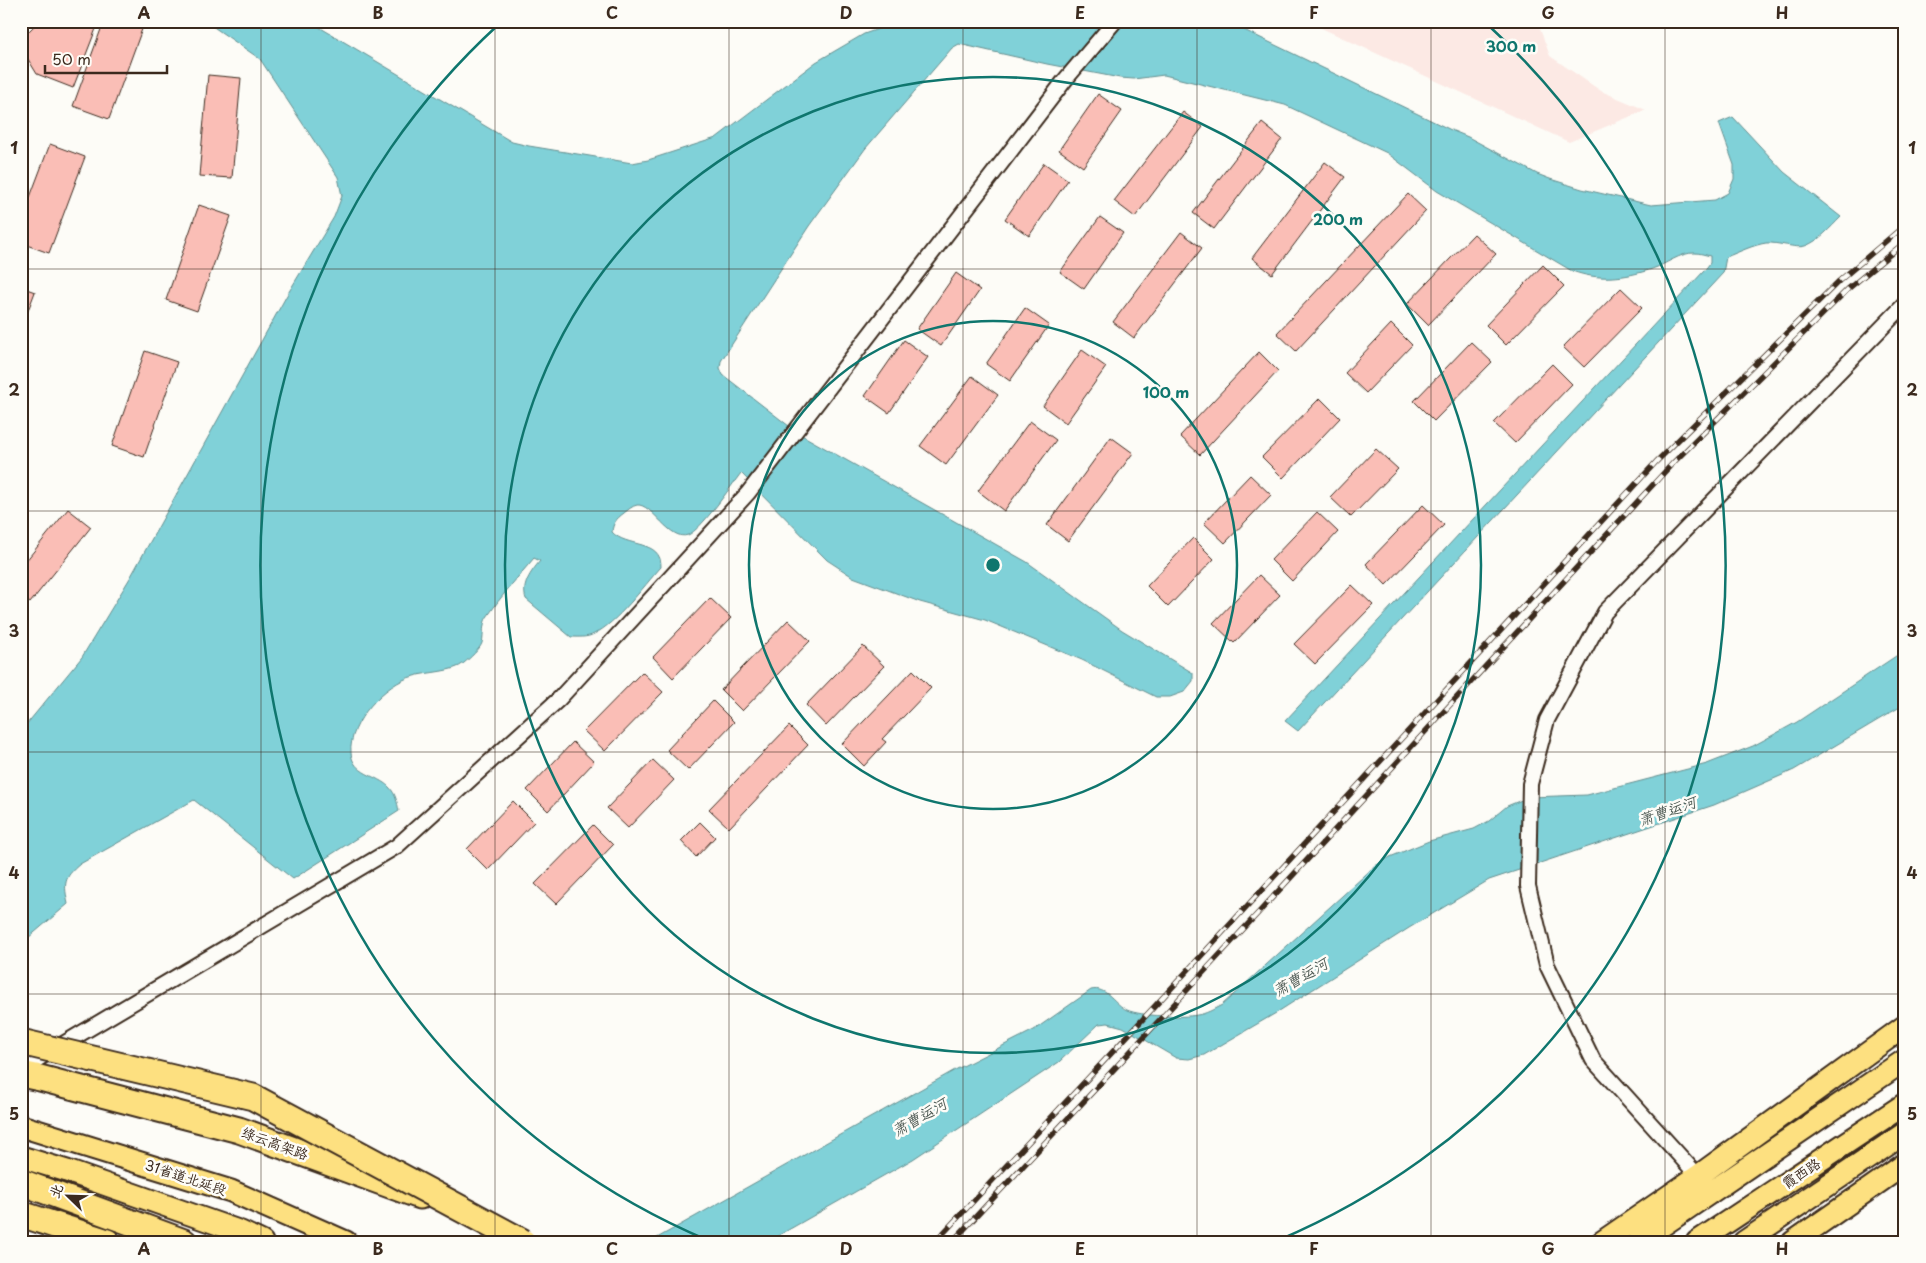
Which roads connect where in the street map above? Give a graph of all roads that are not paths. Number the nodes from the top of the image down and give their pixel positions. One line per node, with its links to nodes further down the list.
1 (1115, 21): 6 (street)
2 (1905, 304): 14 (street)
3 (1905, 1026): 14 (main road)
4 (21, 1042): 23 (highway, bridge)
5 (1905, 1060): 25 (main road)
6 (21, 1069)
7 (21, 1074): 22 (highway, 绿云高架路, bridge)
8 (1905, 1104): 26 (main road, 霞西路)
9 (21, 1126): 21 (main road, 31省道北延段)
10 (1905, 1133): 27 (main road, 霞西路)
11 (21, 1157): 13 (main road)
12 (1905, 1164): 28 (main road)
13 (67, 1171): 19 (main road); 20 (main road)
14 (1698, 1176): 24 (main road)
15 (21, 1182): 18 (highway)
16 (21, 1214): 17 (highway)
17 (107, 1242)
18 (184, 1242)
19 (195, 1242)
20 (262, 1242)
21 (346, 1242)
22 (517, 1242)
23 (523, 1242)
24 (1602, 1242)
25 (1638, 1242)
26 (1697, 1242)
27 (1744, 1242)
28 (1794, 1242)

